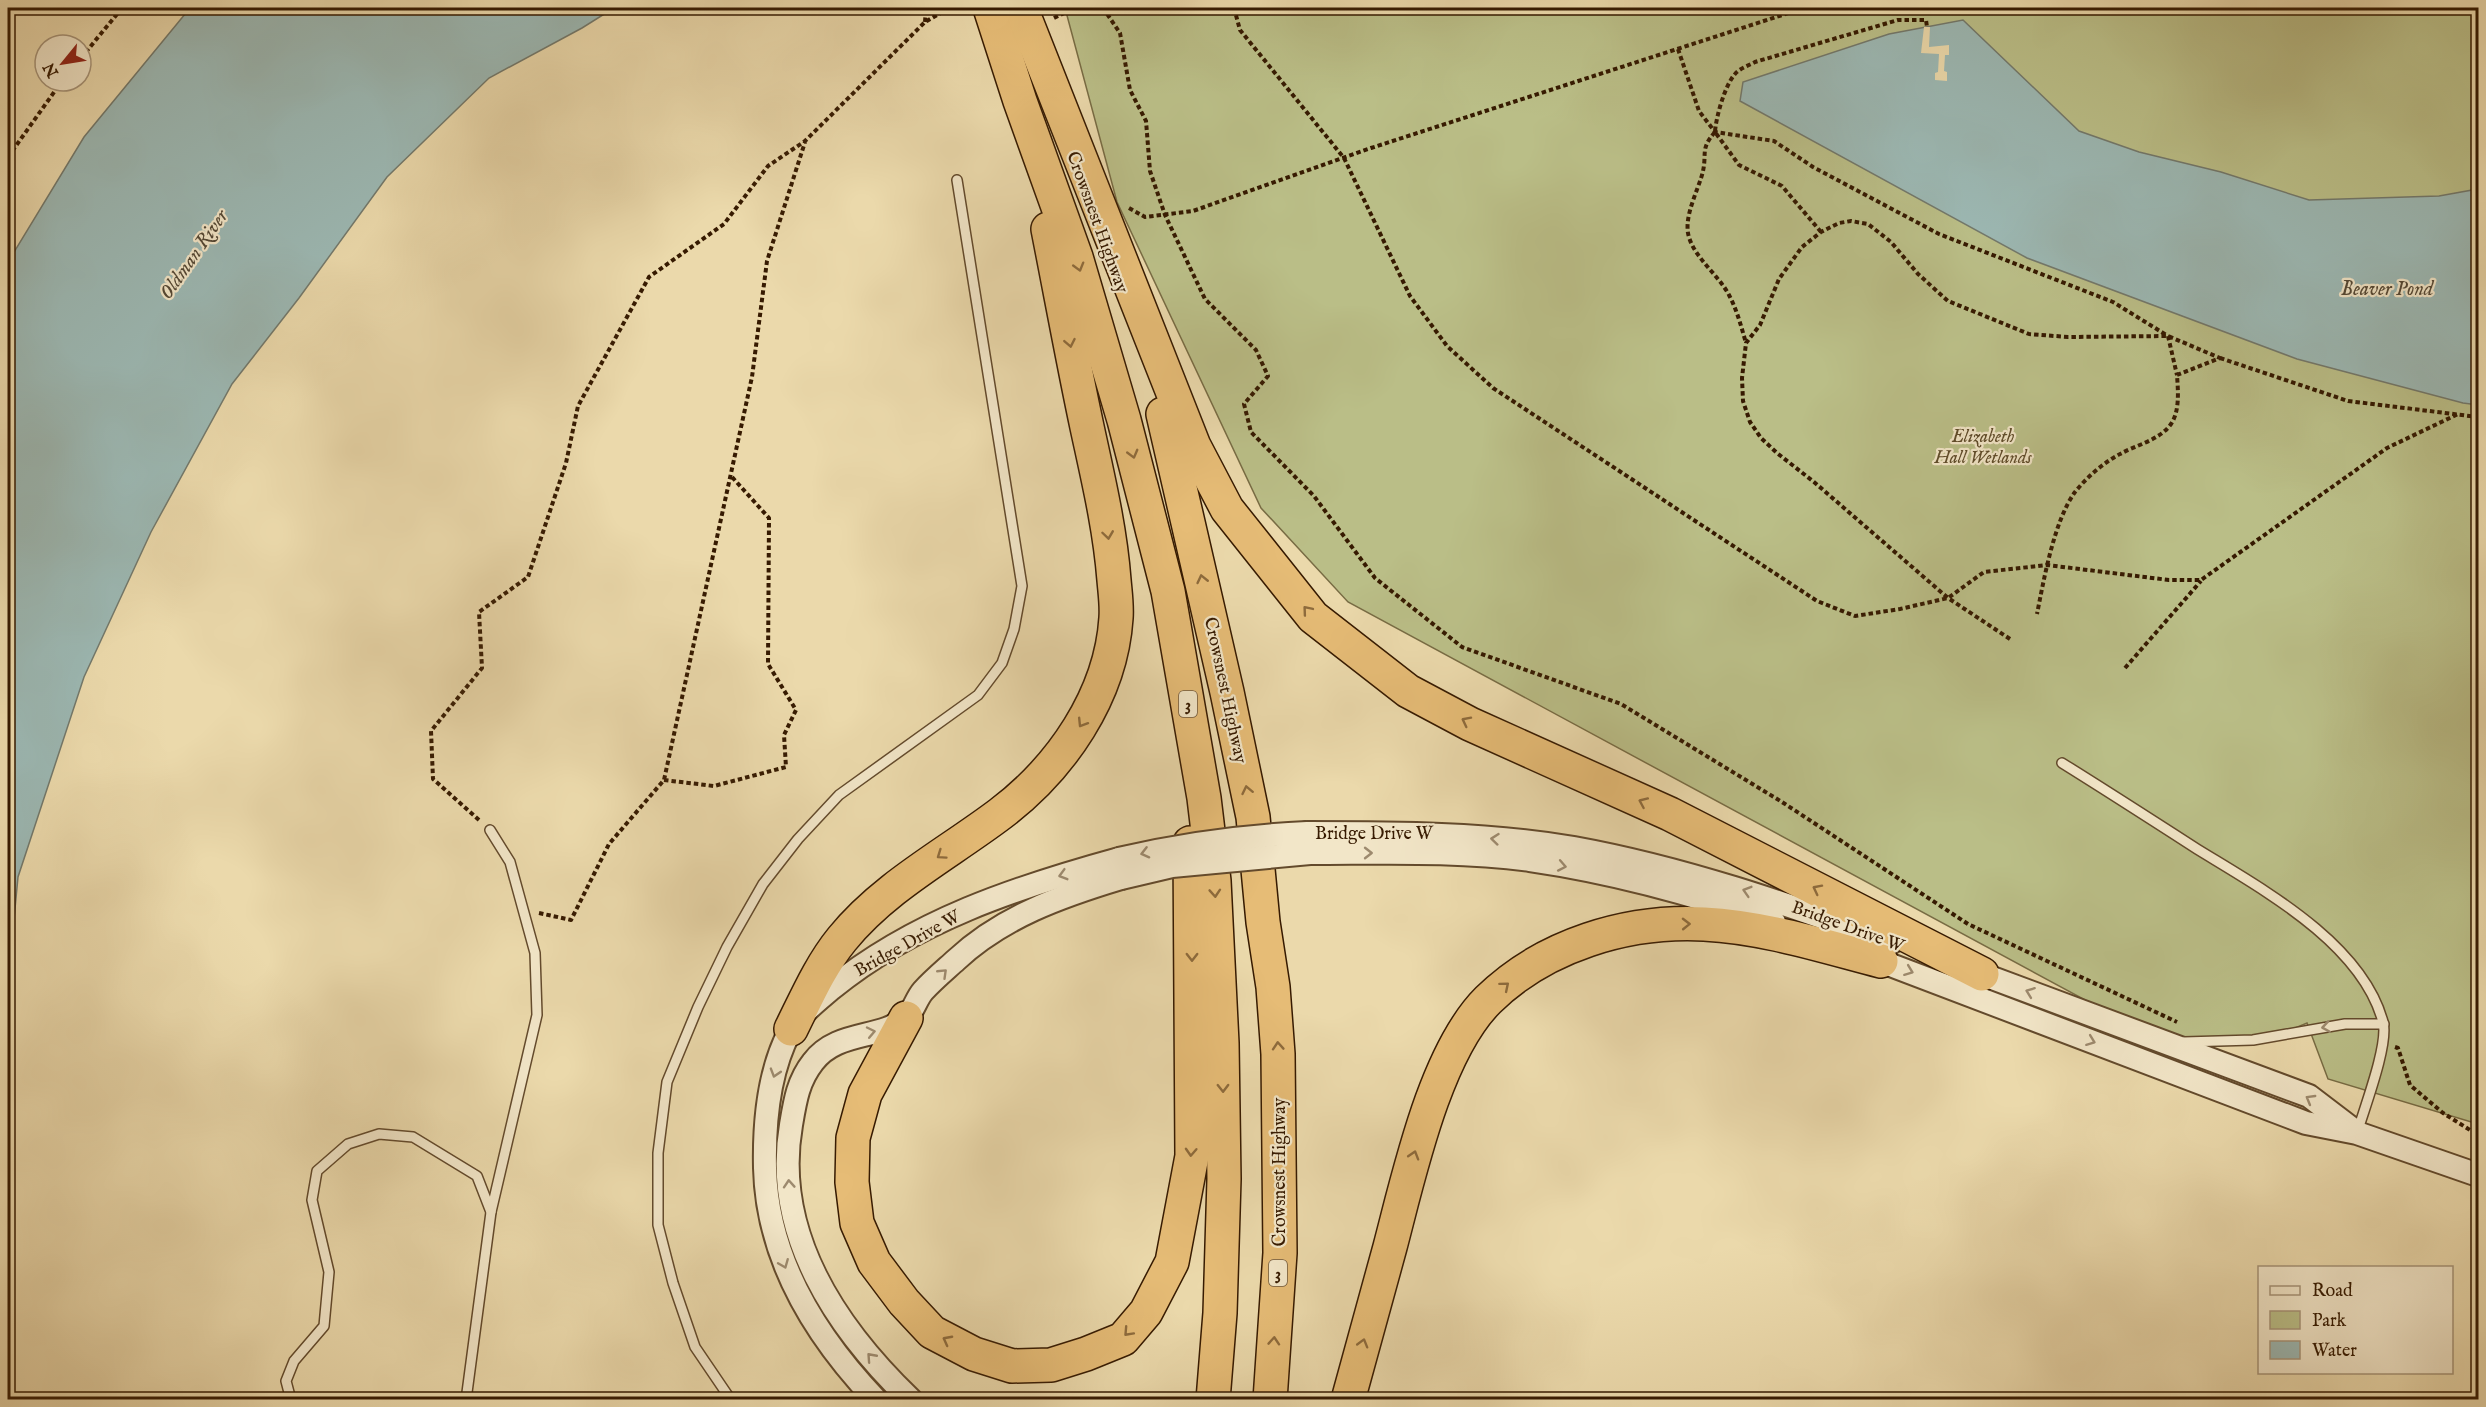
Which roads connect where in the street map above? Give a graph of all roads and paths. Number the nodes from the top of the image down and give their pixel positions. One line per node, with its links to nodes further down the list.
1 (122, 8): 11 (path)
2 (926, 8): 9 (path)
3 (949, 8): 9 (path)
4 (1021, 8): 44 (highway, one-way to 4); 61 (highway, Crowsnest Highway / 3, one-way to 4)
5 (1103, 8): 21 (path)
6 (1234, 8): 18 (path)
7 (1804, 8): 12 (path)
8 (995, 20): 14 (highway, Crowsnest Highway / 3)
9 (925, 22): 16 (path)
10 (1926, 27): 15 (path)
11 (93, 43)
12 (1677, 49): 15 (path); 18 (path)
13 (53, 93): 17 (path)
14 (1020, 101): 30 (highway, Crowsnest Highway / 3, one-way to 30); 48 (highway, one-way to 48)
15 (1715, 132): 22 (path); 23 (path); 24 (path)
16 (805, 141): 29 (path); 39 (path)
17 (8, 157)
18 (1344, 158): 21 (path); 33 (path)
19 (957, 180): 57 (lane)
20 (1126, 207): 21 (path)
21 (1165, 215): 46 (path)
22 (1821, 232): 23 (path); 24 (path)
23 (2168, 336): 25 (path); 26 (path)
24 (1746, 343): 33 (path)
25 (2220, 358): 26 (path); 27 (path)
26 (2177, 375): 31 (path)
27 (2458, 414): 28 (path); 32 (path)
28 (2478, 417)
29 (732, 477): 38 (path); 38 (path)
30 (1151, 523): 45 (highway, one-way to 45); 60 (highway, Crowsnest Highway / 3, one-way to 60)
31 (2047, 566): 32 (path); 33 (path); 34 (path)
32 (2202, 580): 36 (path)
33 (1947, 598): 35 (path)
34 (2037, 614)
35 (2010, 639)
36 (2125, 669)
37 (2062, 763): 47 (lane)
38 (664, 780): 42 (path)
39 (490, 830): 42 (lane)
40 (1308, 843): 41 (street, Bridge Drive W, bridge); 43 (street, Bridge Drive W, one-way to 43); 44 (street, Bridge Drive W, one-way to 40)
41 (1120, 868): 45 (street, Bridge Drive W, one-way to 41); 48 (street, Bridge Drive W, one-way to 48)
42 (524, 910): 54 (lane)
43 (1881, 961): 51 (street, Bridge Drive W, one-way to 51); 62 (highway, one-way to 43)
44 (1982, 974): 49 (street, Bridge Drive W, one-way to 44)
45 (906, 1018): 59 (street, one-way to 45)
46 (2178, 1022)
47 (2384, 1024): 49 (lane, one-way to 49); 50 (lane)
48 (791, 1029): 58 (street, Bridge Drive W, one-way to 58)
49 (2163, 1042): 51 (street, Bridge Drive W, one-way to 49)
50 (2383, 1044): 51 (lane); 52 (path)
51 (2357, 1133): 53 (street, Bridge Drive W)
52 (2478, 1135)
53 (2478, 1175)
54 (491, 1212): 55 (lane); 56 (lane)
55 (291, 1400)
56 (466, 1400)
57 (730, 1400)
58 (876, 1400)
59 (911, 1400)
60 (1213, 1400)
61 (1270, 1400)
62 (1348, 1400)

